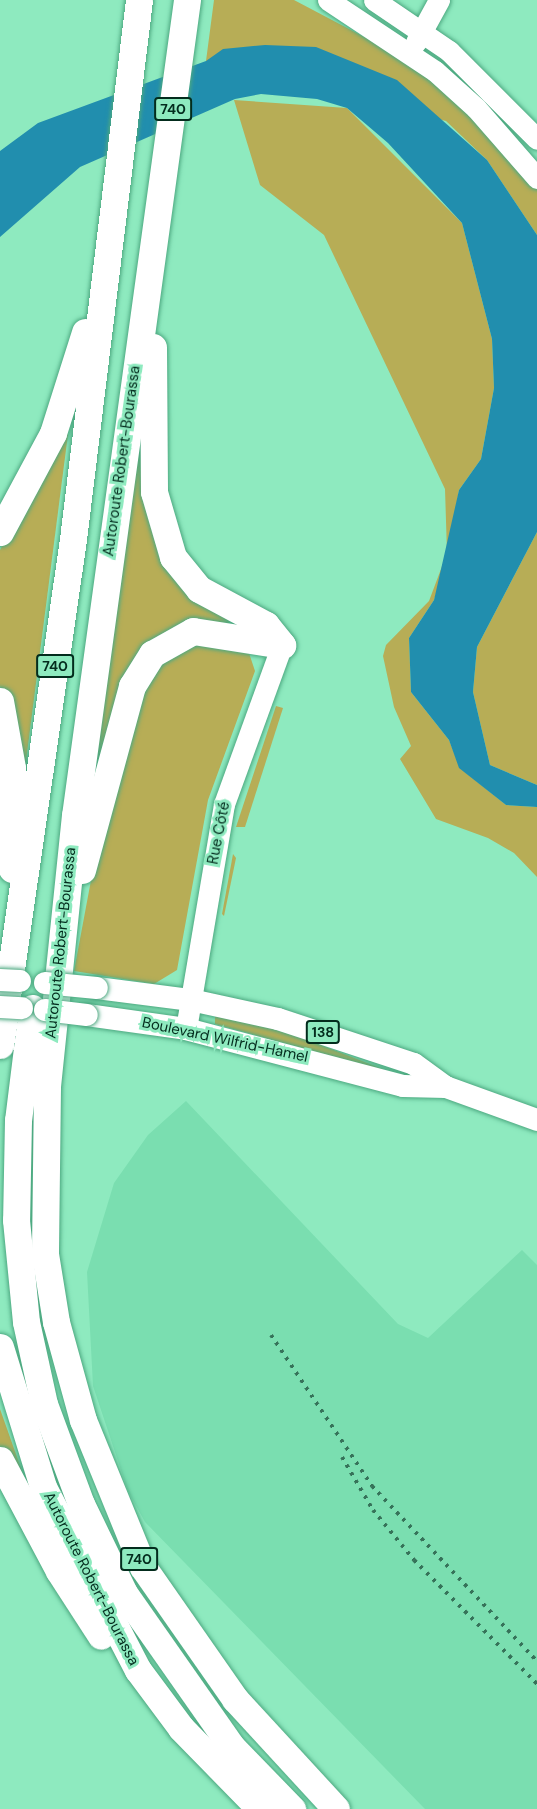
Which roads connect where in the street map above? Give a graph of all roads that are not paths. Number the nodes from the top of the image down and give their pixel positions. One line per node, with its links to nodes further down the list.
1 (139, 0): 10 (highway, 740)
2 (187, 0): 11 (highway, Autoroute Robert-Bourassa / 740)
3 (328, 0): 7 (main road)
4 (374, 0): 6 (main road)
5 (439, 0): 6 (main road)
6 (425, 31): 7 (main road); 8 (main road)
7 (410, 50): 9 (main road)
8 (537, 139)
9 (537, 178)
10 (103, 286): 12 (highway); 15 (highway, 740)
11 (145, 310): 13 (highway); 16 (highway, Autoroute Robert-Bourassa / 740)
12 (0, 532)
13 (282, 645): 16 (highway); 18 (main road, Rue Côté)
14 (0, 701): 15 (highway)
15 (21, 916): 22 (highway, 740)
16 (61, 945): 32 (highway, Autoroute Robert-Bourassa / 740)
17 (0, 980): 18 (main road, Boulevard Wilfrid-Hamel / 138, bridge)
18 (191, 1000): 21 (main road, Rue Côté); 23 (main road, Boulevard Wilfrid-Hamel / 138)
19 (0, 1007): 20 (main road, Boulevard Wilfrid-Hamel / 138, bridge)
20 (30, 1018): 21 (main road, Boulevard Wilfrid-Hamel / 138, bridge); 28 (highway)
21 (186, 1029): 23 (main road, Boulevard Wilfrid-Hamel / 138)
22 (0, 1045)
23 (446, 1087): 24 (main road, Boulevard Wilfrid-Hamel / 138)
24 (537, 1120)
25 (0, 1347): 27 (highway, Autoroute Robert-Bourassa)
26 (0, 1460): 27 (highway)
27 (138, 1670): 29 (highway, Autoroute Robert-Bourassa)
28 (182, 1678): 30 (highway); 31 (highway)
29 (260, 1809)
30 (292, 1809)
31 (313, 1809)
32 (336, 1809)

